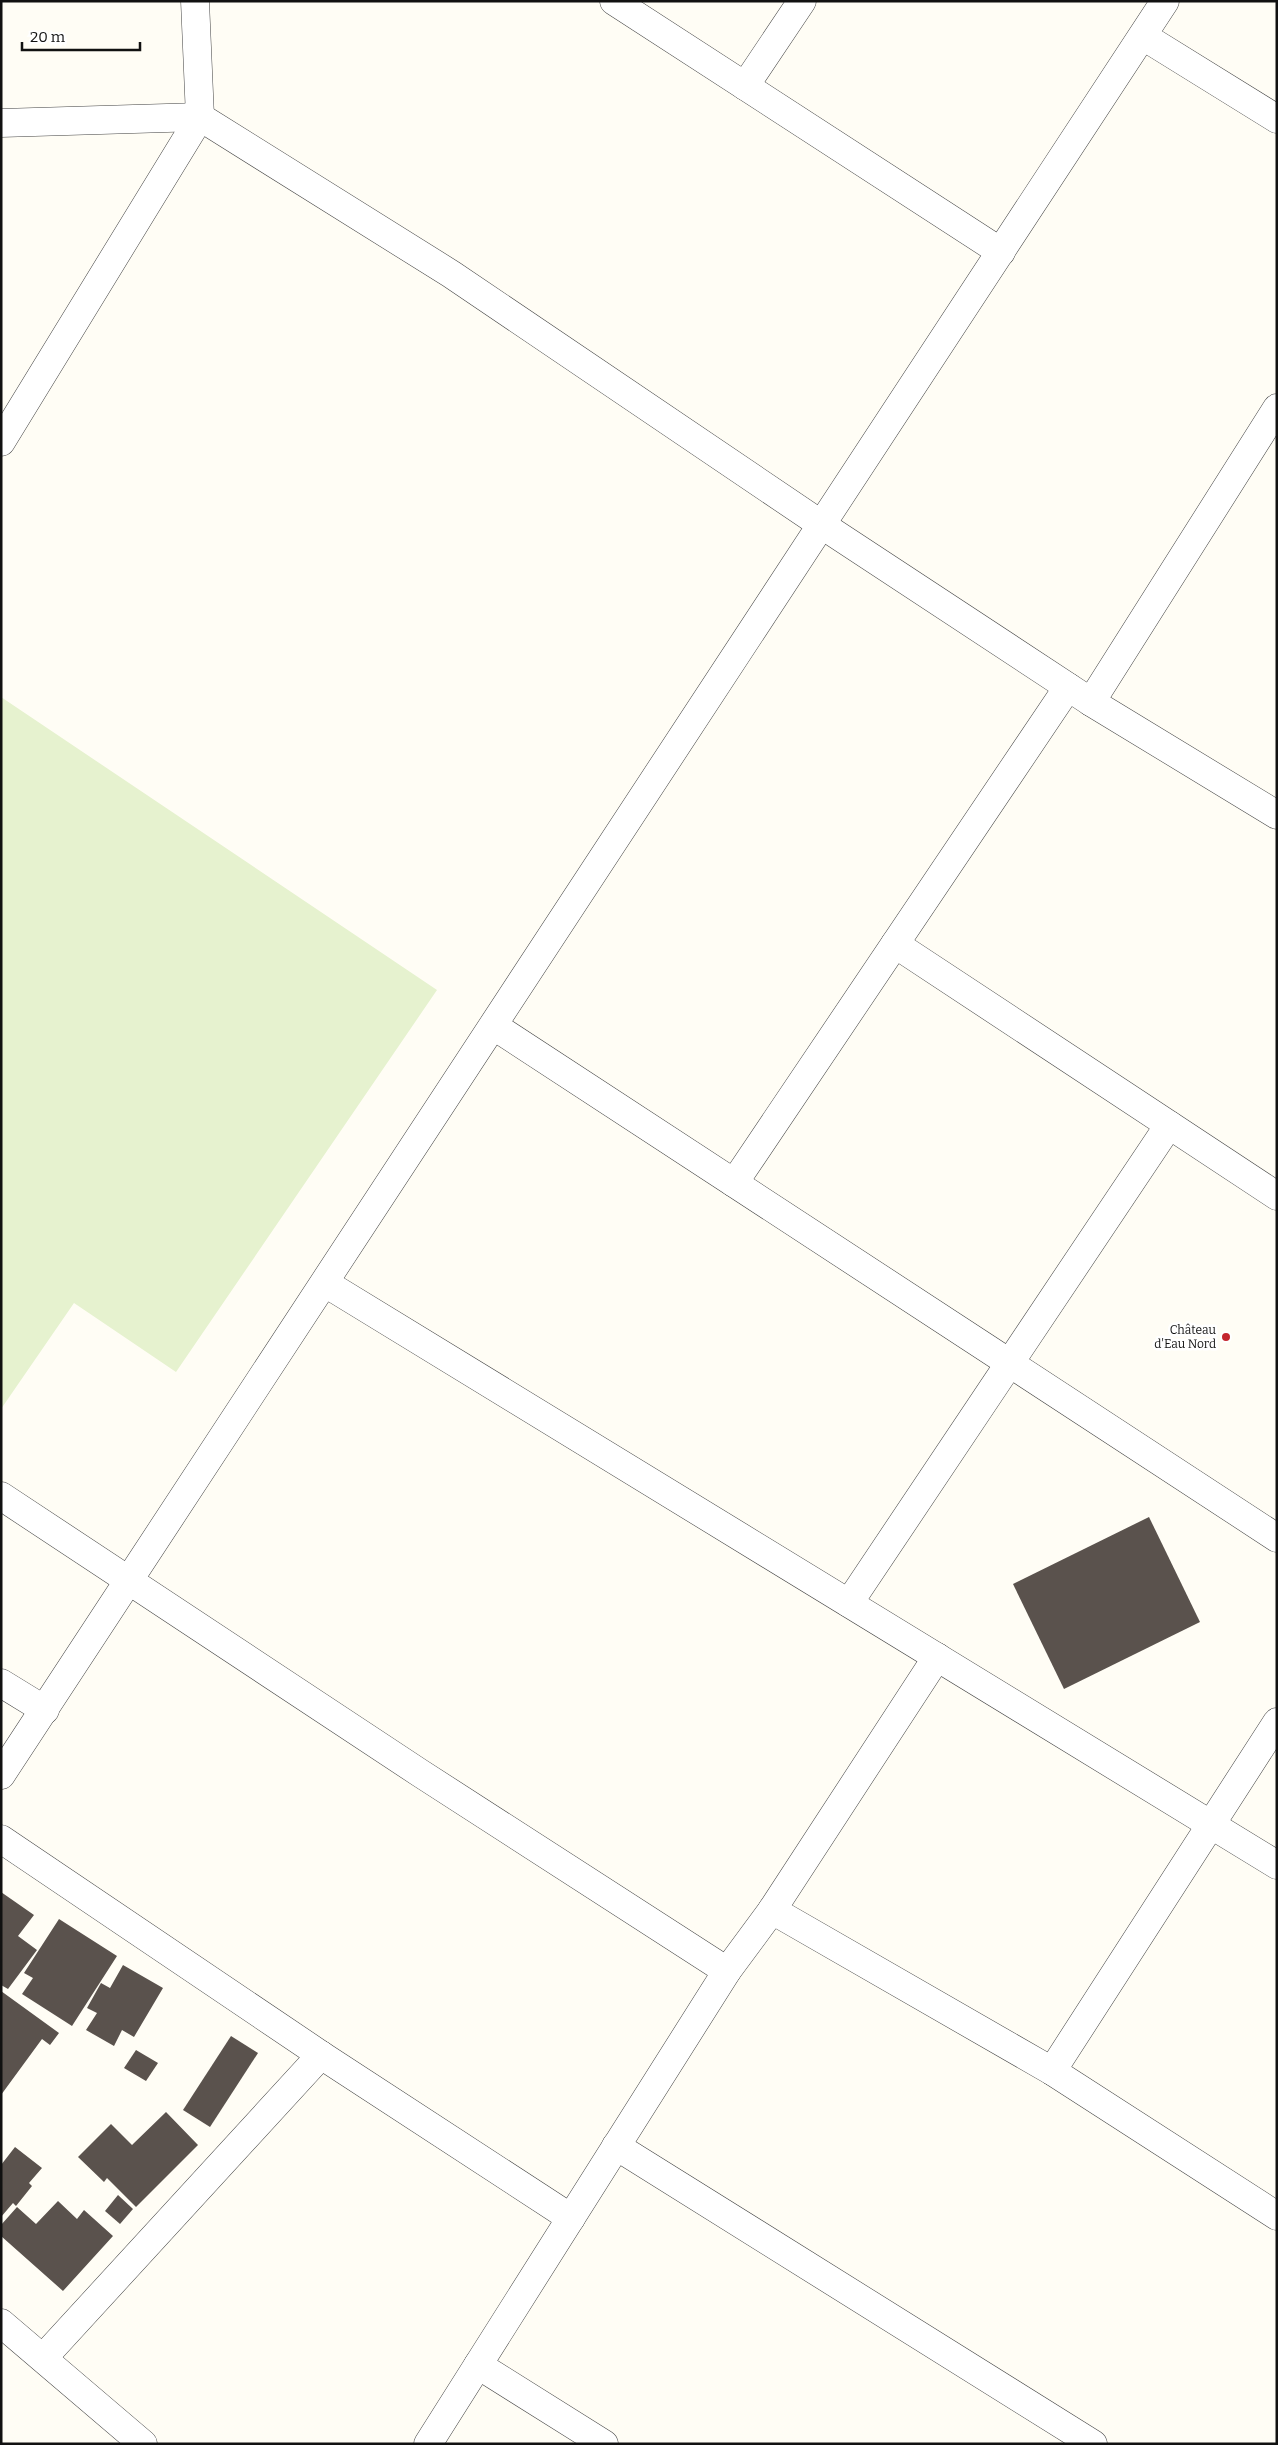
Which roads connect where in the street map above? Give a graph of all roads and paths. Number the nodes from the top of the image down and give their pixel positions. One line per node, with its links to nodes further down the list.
1 (195, 1): 7 (street)
2 (614, 1): 6 (street)
3 (802, 1): 6 (street)
4 (1165, 1): 5 (street)
5 (1143, 36): 8 (street); 10 (street)
6 (745, 86): 10 (street)
7 (200, 117): 9 (street); 12 (street); 13 (street)
8 (1277, 119)
9 (1, 123)
10 (1001, 252): 13 (street)
11 (1272, 425): 15 (street)
12 (1, 442)
13 (822, 525): 14 (street); 18 (street)
14 (1068, 687): 15 (street); 17 (street)
15 (1091, 702): 16 (street)
16 (1277, 815)
17 (895, 944): 19 (street); 20 (street)
18 (494, 1026): 20 (street); 22 (street)
19 (1169, 1124): 21 (street); 23 (street)
20 (734, 1183): 23 (street)
21 (1277, 1196)
22 (325, 1283): 26 (street); 27 (street)
23 (1009, 1363): 25 (street); 27 (street)
24 (1, 1496): 26 (street)
25 (1277, 1538)
26 (130, 1582): 30 (street); 37 (street)
27 (849, 1604): 28 (street)
28 (936, 1657): 33 (street); 36 (street)
29 (1, 1683): 30 (street)
30 (45, 1710): 32 (street)
31 (1277, 1722): 33 (street)
32 (1, 1775)
33 (1211, 1825): 35 (street); 39 (street)
34 (1, 1840): 38 (street)
35 (1277, 1865)
36 (772, 1910): 37 (street); 39 (street)
37 (727, 1971): 40 (street)
38 (321, 2055): 42 (street); 44 (street)
39 (1052, 2071): 41 (street)
40 (616, 2146): 42 (street); 49 (street)
41 (1277, 2216)
42 (571, 2218): 45 (street)
43 (1, 2323): 44 (street)
44 (43, 2358): 46 (street)
45 (478, 2365): 47 (street); 48 (street)
46 (143, 2444)
47 (428, 2444)
48 (604, 2444)
49 (1093, 2444)

